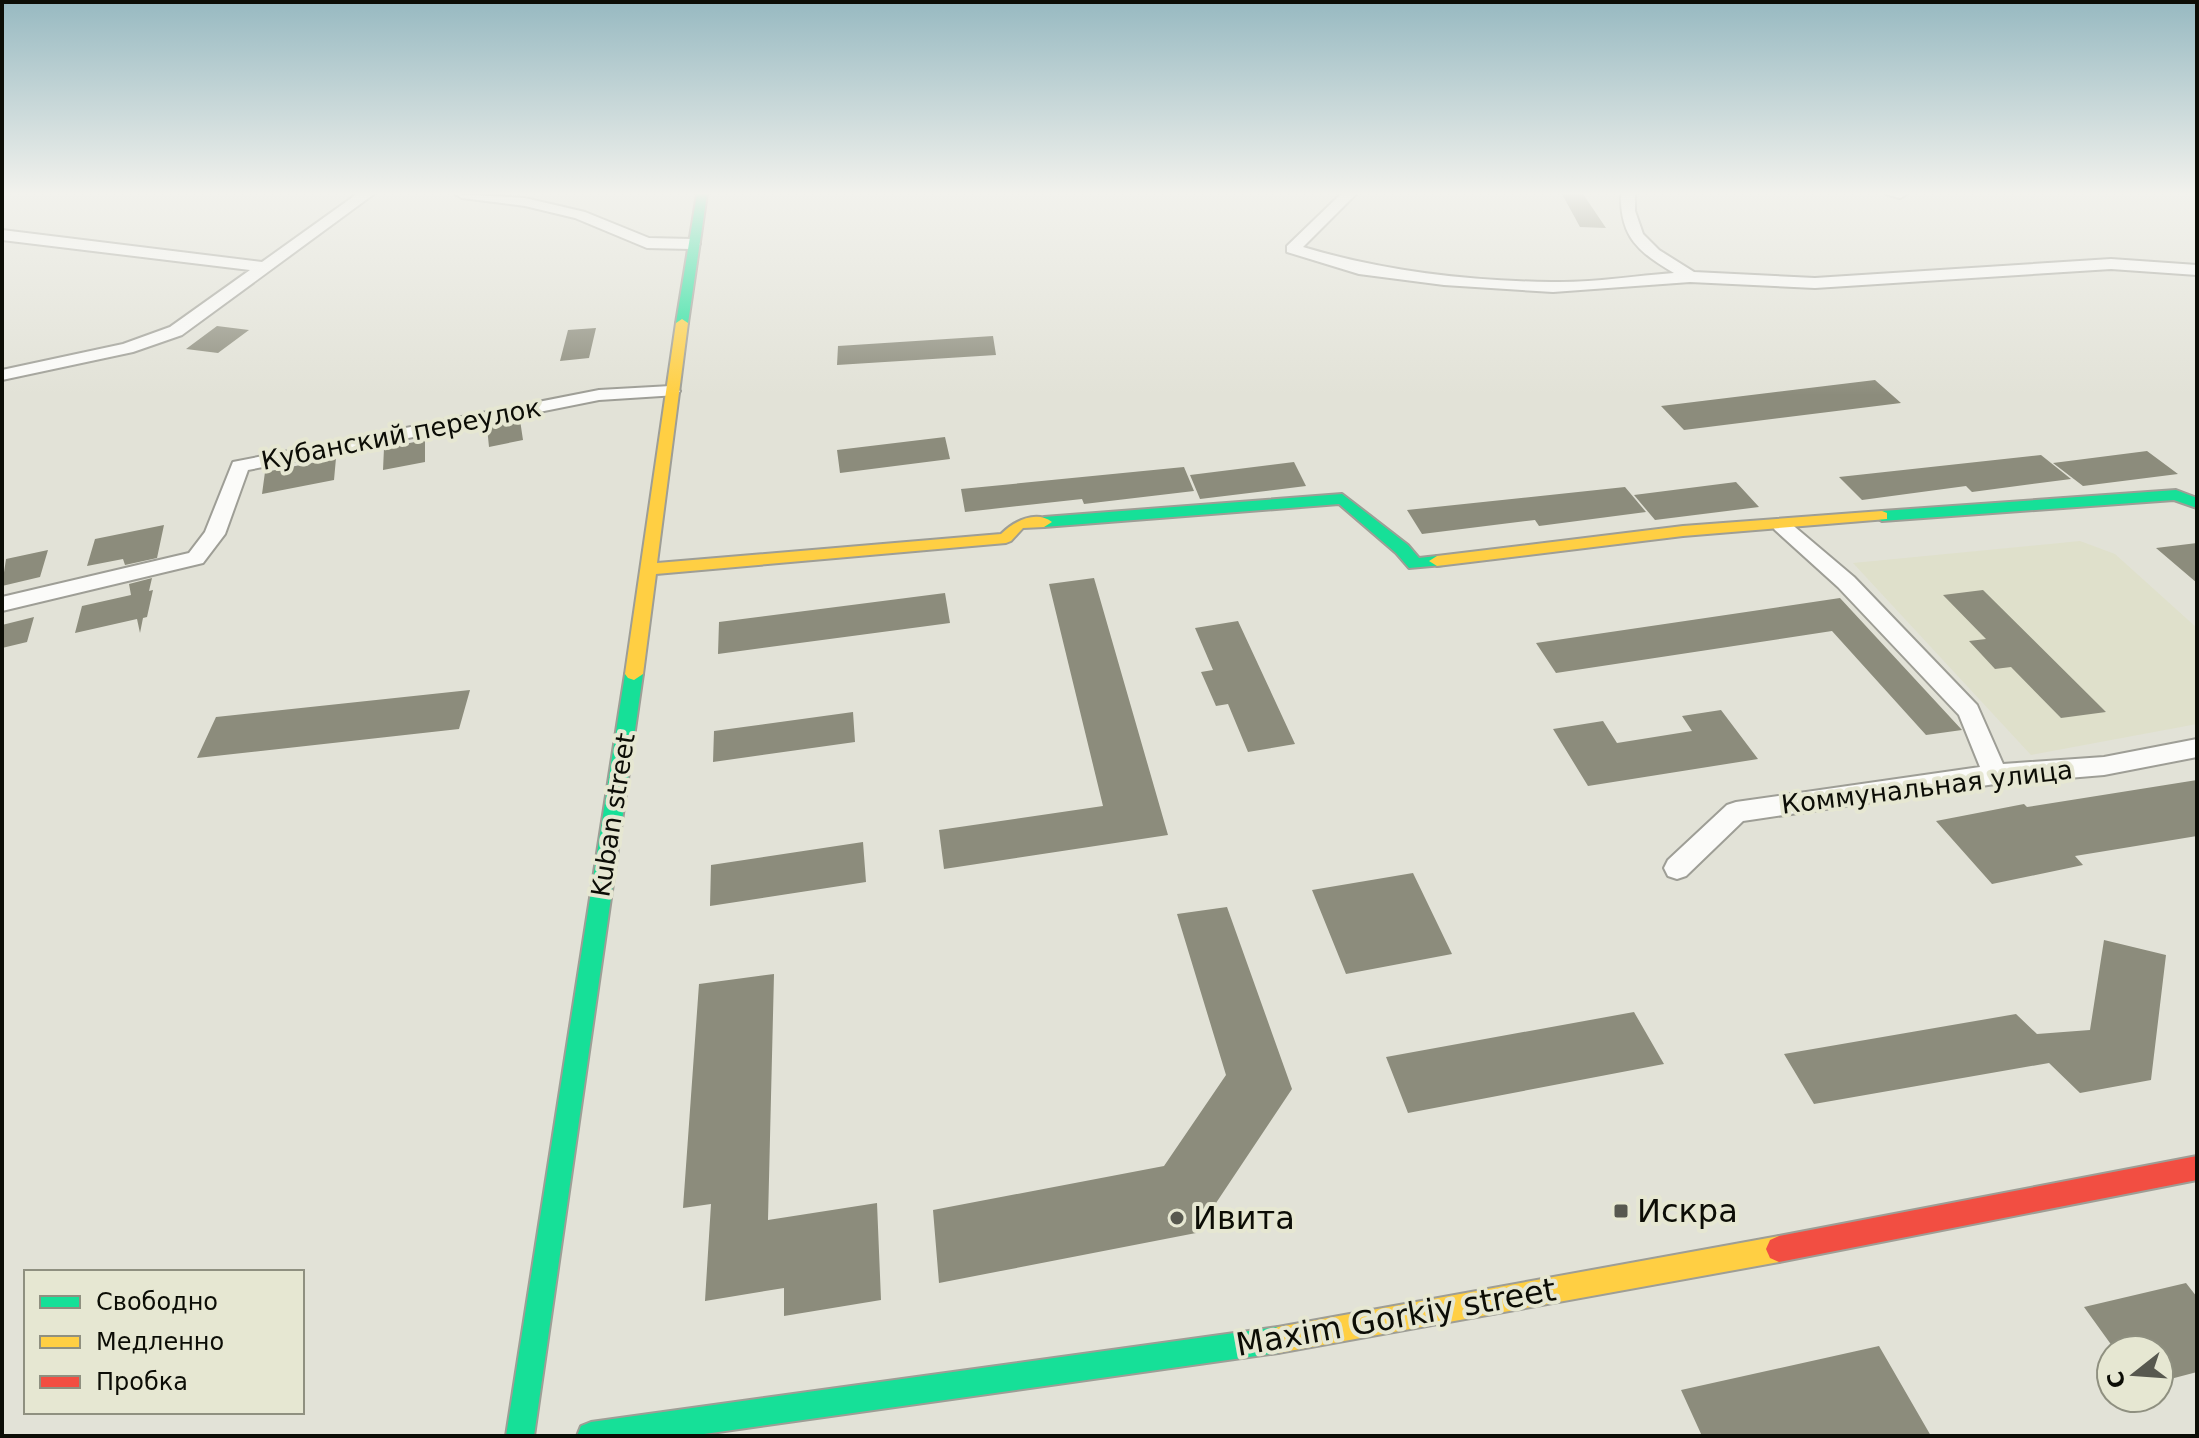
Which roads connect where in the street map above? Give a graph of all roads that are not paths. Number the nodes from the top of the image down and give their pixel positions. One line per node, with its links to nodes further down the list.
1 (214, 261): 6 (street)
2 (270, 261): 6 (street)
3 (690, 261): 10 (street, Kuban street)
4 (1333, 261): 8 (street)
5 (1666, 261): 8 (street)
6 (262, 267): 9 (street)
7 (2197, 270): 8 (street)
8 (1690, 277)
9 (2, 375)
10 (671, 391): 13 (street, Kuban street); 14 (street, Кубанский переулок)
11 (2197, 503): 12 (street)
12 (1782, 526): 13 (street); 16 (street)
13 (650, 569): 19 (street, Kuban street)
14 (2, 604)
15 (2197, 748): 16 (street, Коммунальная улица)
16 (1995, 774): 17 (street, Коммунальная улица)
17 (1677, 868)
18 (2197, 1168): 20 (street, Maxim Gorkiy street)
19 (520, 1436)
20 (591, 1436)

